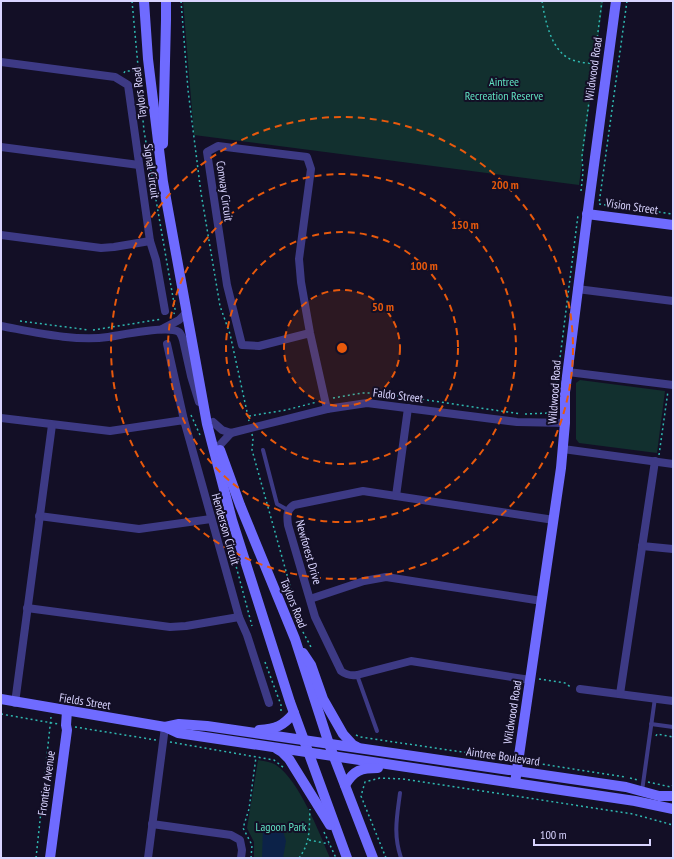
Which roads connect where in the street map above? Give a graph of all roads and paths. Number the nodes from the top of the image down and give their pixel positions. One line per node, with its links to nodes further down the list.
1 (144, 1): 16 (street, Taylors Road)
2 (166, 1): 16 (street, Taylors Road)
3 (181, 1): 39 (path)
4 (542, 1): 9 (path)
5 (602, 1): 9 (path)
6 (616, 1): 10 (street, Wildwood Road)
7 (627, 1): 11 (path)
8 (1, 62): 13 (street)
9 (594, 63): 10 (path); 17 (path)
10 (607, 65): 11 (path); 18 (street, Wildwood Road)
11 (618, 66): 19 (path)
12 (138, 71): 13 (path)
13 (120, 80): 15 (street, Signal Circuit)
14 (1, 147): 15 (street)
15 (139, 165): 22 (street, Signal Circuit)
16 (163, 182): 25 (street, Taylors Road)
17 (580, 194)
18 (583, 212): 20 (street, Vision Street); 23 (street, Wildwood Road); 33 (path)
19 (673, 214)
20 (673, 225)
21 (1, 235): 22 (street)
22 (150, 241): 26 (street, Signal Circuit)
23 (578, 289): 24 (street); 32 (street, Wildwood Road)
24 (673, 302)
25 (186, 313): 29 (street); 42 (street, Taylors Road)
26 (165, 315): 27 (path)
27 (16, 320)
28 (1, 326): 29 (street)
29 (161, 329): 42 (street)
30 (310, 333): 30 (street, Conway Circuit); 35 (street, Conway Circuit)
31 (167, 344): 41 (street, Henderson Circuit)
32 (568, 372): 34 (street); 43 (street, Wildwood Road)
33 (557, 383)
34 (671, 385): 50 (path)
35 (325, 400): 36 (path); 38 (street, Conway Circuit); 39 (path)
36 (557, 403)
37 (408, 408): 38 (street, Faldo Street); 43 (street, Faldo Street); 52 (street)
38 (327, 409): 45 (street, Faldo Street)
39 (248, 416): 45 (path)
40 (1, 418): 44 (street)
41 (184, 420): 44 (street); 55 (street, Henderson Circuit)
42 (210, 423): 46 (street); 47 (street, Taylors Road); 76 (street, Taylors Road)
43 (565, 423): 48 (street, Wildwood Road)
44 (52, 425): 54 (street)
45 (251, 428): 46 (street, Faldo Street); 64 (path)
46 (231, 433): 47 (street)
47 (219, 446): 63 (street, Taylors Road)
48 (563, 449): 50 (street); 56 (street, Wildwood Road)
49 (263, 450): 53 (lane)
50 (655, 461): 51 (street); 57 (street)
51 (673, 464)
52 (396, 496): 53 (street, Newforest Drive); 56 (street, Newforest Drive)
53 (288, 510): 59 (street, Newforest Drive)
54 (39, 516): 55 (street); 61 (street)
55 (211, 519): 62 (street, Henderson Circuit)
56 (554, 520): 60 (street, Wildwood Road)
57 (642, 546): 58 (street); 68 (street)
58 (673, 549)
59 (310, 599): 60 (street); 65 (street, Newforest Drive)
60 (542, 601): 66 (street, Wildwood Road)
61 (27, 608): 62 (street); 72 (street)
62 (239, 617): 73 (street, Henderson Circuit)
63 (295, 639): 90 (street, Taylors Road); 92 (street)
64 (313, 652)
65 (357, 675): 66 (street); 84 (lane)
66 (534, 682): 67 (path); 96 (street, Wildwood Road)
67 (580, 689): 68 (street)
68 (620, 694): 69 (street)
69 (655, 698): 71 (street); 79 (lane)
70 (1, 700): 72 (street, Fields Street)
71 (673, 701)
72 (15, 703): 74 (street, Fields Street)
73 (269, 703)
74 (52, 709): 75 (street, Fields Street); 78 (path)
75 (67, 711): 80 (street, Frontier Avenue); 81 (street, Fields Street)
76 (294, 713): 83 (street); 87 (street, Taylors Road)
77 (1, 714): 78 (path)
78 (51, 723): 80 (path); 115 (path)
79 (651, 724): 82 (lane); 100 (lane)
80 (66, 725): 88 (path); 116 (street, Frontier Avenue)
81 (165, 727): 83 (street, Fields Street); 88 (street); 91 (street, Fields Street)
82 (673, 727)
83 (235, 731): 87 (street, Fields Street)
84 (376, 731)
85 (352, 732): 96 (path)
86 (673, 737): 89 (path)
87 (304, 740): 90 (street, Fields Street); 93 (street, Taylors Road)
88 (163, 741): 94 (path); 110 (street)
89 (655, 742)
90 (329, 744): 92 (street, Aintree Boulevard); 95 (street, Taylors Road)
91 (275, 748): 93 (street, Fields Street); 113 (street)
92 (358, 748): 99 (street, Aintree Boulevard)
93 (308, 753): 95 (street, Fields Street); 113 (street, Taylors Road)
94 (256, 756): 98 (path); 119 (path)
95 (333, 756): 97 (street); 102 (street, Taylors Road)
96 (518, 760): 99 (street, Wildwood Road); 100 (path)
97 (406, 767): 101 (street); 102 (street)
98 (284, 768)
99 (516, 772): 101 (street, Wildwood Road); 104 (street, Aintree Boulevard)
100 (643, 781): 103 (path); 104 (lane)
101 (515, 783): 107 (street)
102 (345, 785): 122 (street, Taylors Road)
103 (673, 785)
104 (641, 791): 106 (street, Aintree Boulevard); 107 (street)
105 (400, 792): 124 (lane)
106 (673, 796)
107 (640, 802): 109 (street)
108 (310, 803): 112 (path)
109 (673, 809)
110 (152, 824): 117 (street); 118 (street)
111 (673, 825): 123 (path)
112 (308, 840): 114 (path); 120 (path)
113 (339, 840): 121 (street, Taylors Road)
114 (329, 844)
115 (36, 858)
116 (50, 858)
117 (148, 858)
118 (241, 858)
119 (251, 858)
120 (299, 858)
121 (347, 858)
122 (373, 858)
123 (386, 858)
124 (401, 858)

